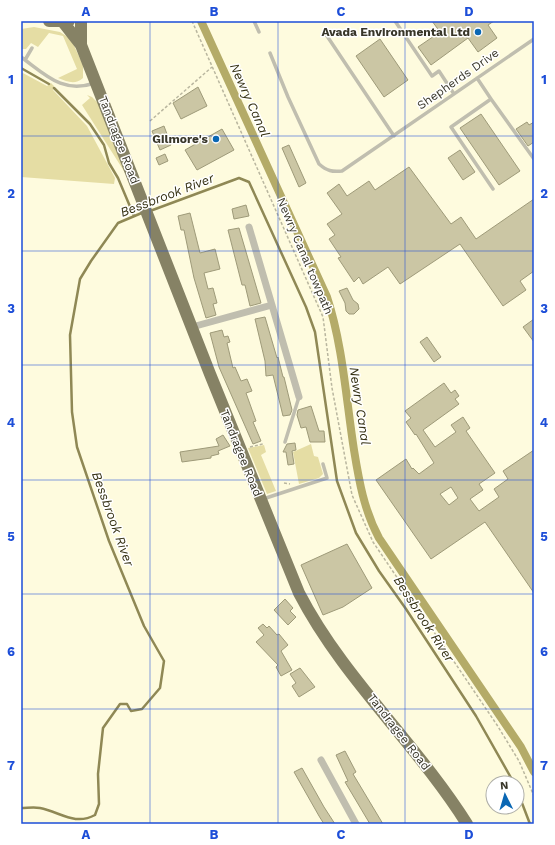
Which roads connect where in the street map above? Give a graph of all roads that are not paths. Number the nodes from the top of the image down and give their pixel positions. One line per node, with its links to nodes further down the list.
1 (49, 21): 5 (highway)
2 (81, 21): 9 (highway, Tandragee Road)
3 (254, 21): 6 (lane)
4 (395, 21): 15 (lane)
5 (66, 22): 9 (highway, Tandragee Road)
6 (260, 32)
7 (325, 33): 17 (lane)
8 (534, 39): 13 (lane, Shepherds Drive)
9 (81, 45): 14 (highway, Tandragee Road)
10 (32, 48): 12 (lane)
11 (270, 53): 17 (lane, Shepherds Drive)
12 (23, 59): 14 (lane)
13 (477, 78): 15 (lane, Shepherds Drive); 16 (lane)
14 (96, 82): 22 (highway, Tandragee Road)
15 (454, 94): 17 (lane, Shepherds Drive)
16 (491, 99): 18 (lane); 19 (lane)
17 (394, 136)
18 (534, 159)
19 (493, 189)
20 (249, 227): 21 (street)
21 (272, 305): 22 (street); 23 (street)
22 (192, 328): 26 (highway, Tandragee Road)
23 (299, 397): 24 (lane)
24 (285, 442)
25 (323, 464): 26 (lane)
26 (260, 500): 29 (highway, Tandragee Road)
27 (321, 760): 28 (street)
28 (356, 824)
29 (467, 824)

